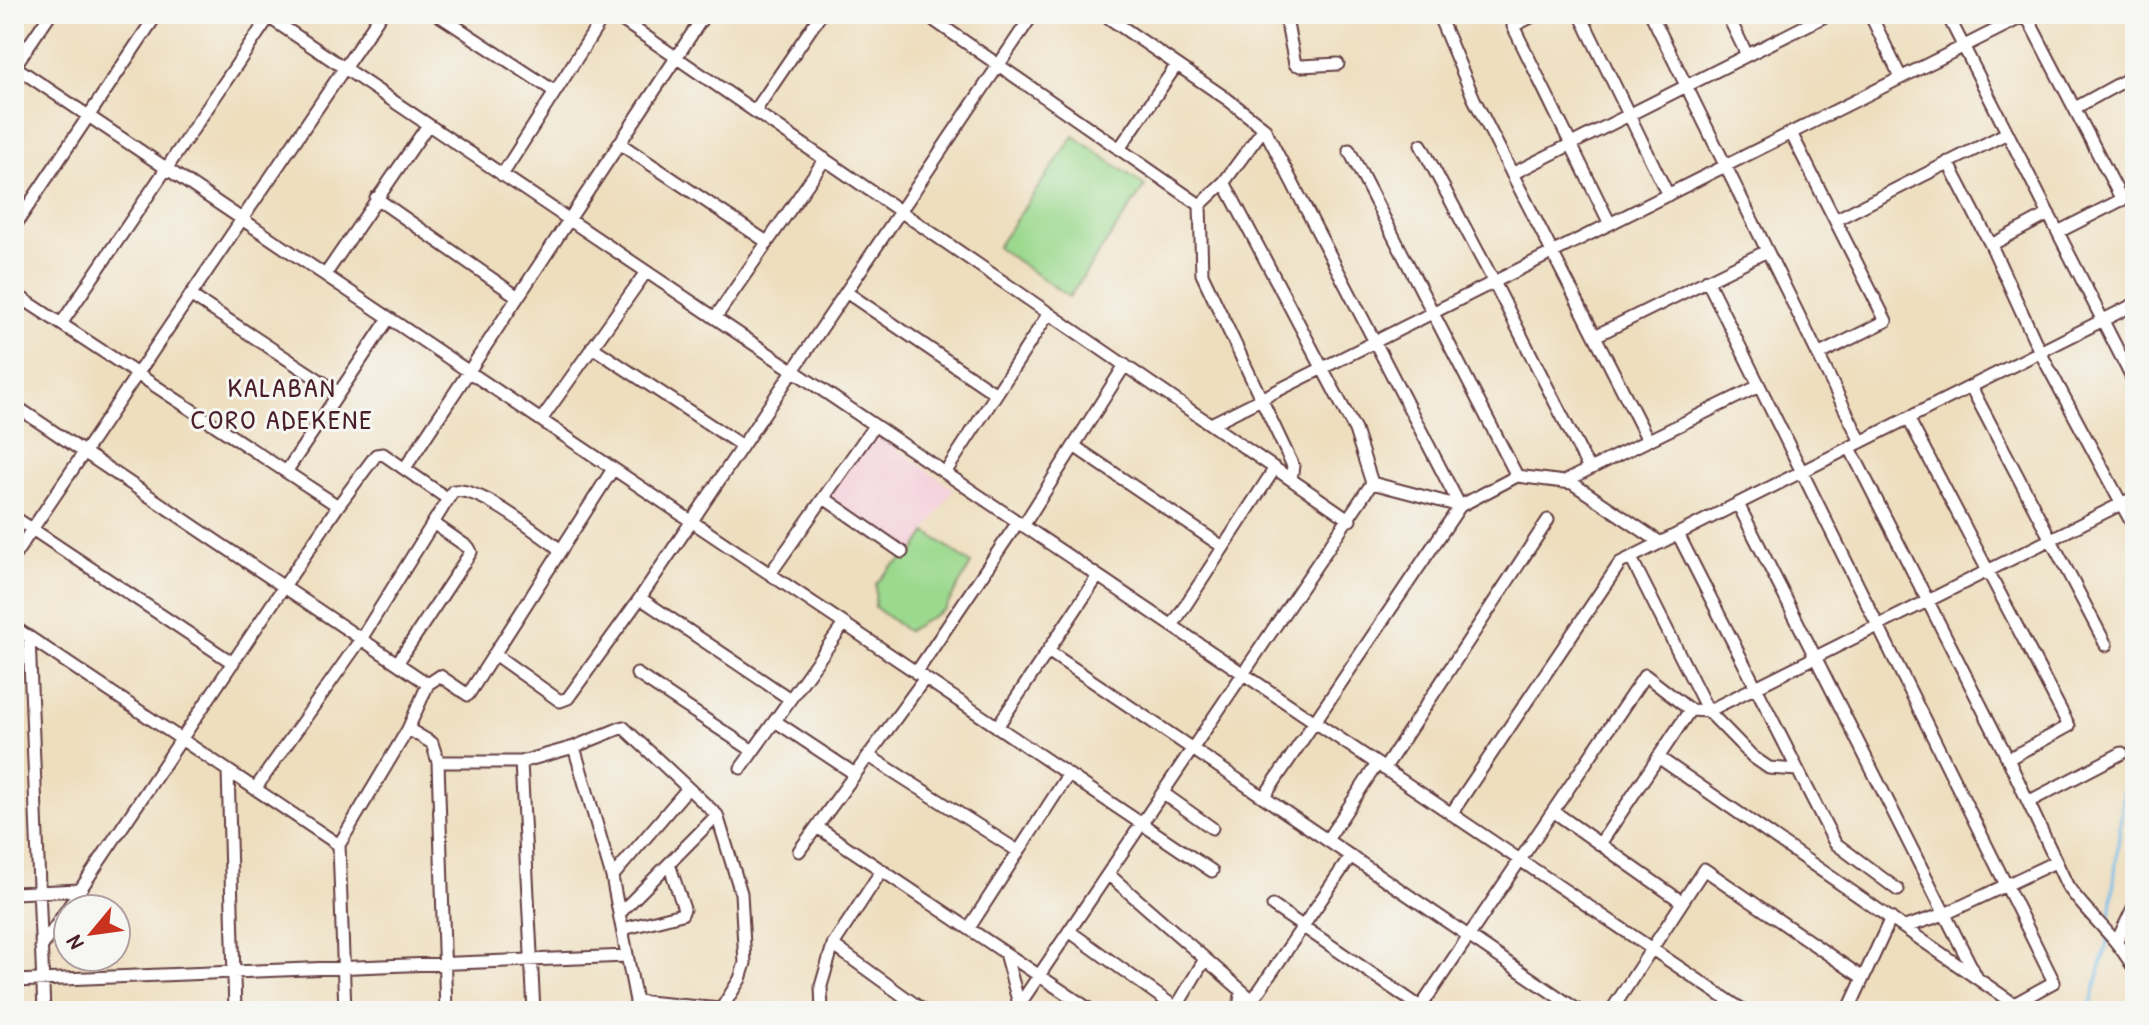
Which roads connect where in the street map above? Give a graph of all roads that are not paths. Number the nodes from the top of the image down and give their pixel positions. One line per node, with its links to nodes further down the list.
1 (50, 14): 29 (street)
2 (157, 14): 38 (street)
3 (381, 14): 30 (street)
4 (437, 14): 34 (street)
5 (605, 14): 34 (street)
6 (613, 14): 25 (street)
7 (705, 14): 25 (street)
8 (821, 14): 36 (street)
9 (925, 14): 27 (street)
10 (1033, 14): 27 (street)
11 (1103, 14): 28 (street)
12 (1285, 14): 26 (street)
13 (1438, 14): 52 (street)
14 (1537, 14): 44 (street)
15 (1580, 14): 37 (street)
16 (1651, 14): 33 (street)
17 (1727, 14): 24 (street)
18 (1870, 14): 32 (street)
19 (1947, 14): 23 (street)
20 (2027, 14): 23 (street); 35 (street)
21 (268, 15): 30 (street); 51 (street)
22 (1821, 16): 24 (street)
23 (1963, 46): 32 (street); 42 (street)
24 (1747, 55): 33 (street)
25 (676, 57): 36 (street); 43 (street)
26 (1338, 64)
27 (999, 65): 46 (street); 60 (street)
28 (1176, 66): 40 (street); 46 (street)
29 (14, 67): 38 (street)
30 (344, 69): 39 (street); 62 (street)
31 (2135, 75): 35 (street)
32 (1901, 78): 41 (street)
33 (1686, 86): 37 (street); 50 (street)
34 (554, 91): 53 (street)
35 (2075, 108): 58 (street)
36 (755, 111): 48 (street)
37 (1629, 115): 44 (street); 56 (street)
38 (88, 116): 51 (street); 66 (street)
39 (428, 125): 53 (street); 57 (street)
40 (1264, 128): 54 (street); 88 (street)
41 (1791, 133): 50 (street); 64 (street)
42 (2007, 133): 49 (street); 61 (street)
43 (619, 143): 63 (street); 68 (street)
44 (1571, 144): 52 (street); 65 (street)
45 (1421, 145): 75 (street)
46 (1119, 149): 59 (street)
47 (1349, 150): 82 (street)
48 (825, 159): 60 (street); 68 (street)
49 (1948, 162): 64 (street); 69 (street)
50 (1725, 166): 56 (street); 70 (street)
51 (166, 168): 62 (street); 86 (street)
52 (1512, 174): 71 (street)
53 (502, 175): 63 (street)
54 (1224, 182): 59 (street); 93 (street)
55 (2135, 193): 58 (street)
56 (1668, 195): 65 (street)
57 (376, 198): 73 (street); 79 (street)
58 (2122, 200): 67 (street)
59 (1200, 205): 102 (street)
60 (901, 211): 76 (street); 81 (street)
61 (2049, 214): 67 (street); 69 (street)
62 (242, 219): 73 (street); 78 (street)
63 (569, 220): 72 (street); 79 (street)
64 (1835, 220): 91 (street)
65 (1610, 224): 71 (street)
66 (14, 227)
67 (2058, 232): 85 (street)
68 (767, 242): 84 (street)
69 (1991, 245): 90 (street)
70 (1767, 251): 74 (street); 91 (street)
71 (1552, 253): 75 (street); 87 (street)
72 (646, 272): 84 (street); 89 (street)
73 (325, 275): 83 (street)
74 (1707, 280): 87 (street); 98 (street)
75 (1494, 282): 82 (street); 116 (street)
76 (846, 292): 94 (street); 101 (street)
77 (14, 293): 86 (street)
78 (190, 295): 96 (street); 100 (street)
79 (518, 297): 95 (street)
80 (2135, 304): 85 (street)
81 (1049, 313): 92 (street); 101 (street)
82 (1432, 313): 88 (street); 120 (street)
83 (389, 318): 95 (street); 100 (street)
84 (715, 318): 94 (street)
85 (2103, 320): 90 (street); 97 (street)
86 (61, 324): 96 (street)
87 (1595, 336): 108 (street)
88 (1375, 342): 93 (street); 130 (street)
89 (592, 347): 105 (street); 110 (street)
90 (2040, 352): 99 (street); 128 (street)
91 (1818, 355): 109 (street)
92 (1125, 365): 106 (street); 111 (street)
93 (1322, 368): 102 (street); 123 (street)
94 (793, 371): 107 (street); 110 (street)
95 (468, 372): 105 (street); 113 (street)
96 (137, 374): 112 (street); 117 (street)
97 (2135, 384)
98 (1759, 386): 108 (street); 118 (street)
99 (1971, 387): 104 (street); 140 (street)
100 (339, 393): 117 (street)
101 (996, 394): 119 (street)
102 (1261, 399): 106 (street); 121 (street)
103 (14, 405): 112 (street)
104 (1908, 418): 109 (street); 147 (street)
105 (541, 420): 115 (street)
106 (1211, 424): 114 (street)
107 (874, 426): 119 (street); 125 (street)
108 (1648, 440): 116 (street)
109 (1856, 445): 118 (street); 152 (street)
110 (742, 446): 134 (street)
111 (1074, 446): 136 (street); 142 (street)
112 (84, 452): 137 (street); 150 (street)
113 (405, 468): 126 (street); 129 (street)
114 (1275, 468): 121 (street); 142 (street)
115 (613, 469): 134 (street); 143 (street)
116 (1589, 469): 122 (street)
117 (286, 472): 129 (street)
118 (1802, 472): 127 (street); 155 (street)
119 (945, 473): 136 (street)
120 (1517, 476): 122 (street); 130 (street)
121 (1291, 479): 132 (street)
122 (1563, 482): 141 (street)
123 (1372, 483): 130 (street); 132 (street)
124 (2135, 497): 128 (street)
125 (824, 498): 144 (street); 148 (street)
126 (448, 499): 135 (street); 143 (street)
127 (1738, 504): 139 (street); 162 (street)
128 (2122, 504): 138 (street); 140 (street)
129 (338, 506): 150 (street)
130 (1460, 506): 174 (street)
131 (14, 517): 137 (street)
132 (1350, 520): 166 (street)
133 (1548, 520): 187 (street)
134 (692, 522): 148 (street); 151 (street)
135 (433, 523): 158 (street); 163 (street)
136 (1021, 524): 149 (street); 167 (street)
137 (32, 529): 145 (street); 164 (street)
138 (2135, 529)
139 (1678, 534): 141 (street); 169 (street)
140 (2049, 540): 147 (street); 159 (street)
141 (1661, 543): 146 (street)
142 (1223, 547): 154 (street)
143 (561, 550): 161 (street)
144 (902, 552)
145 (14, 556)
146 (1631, 558): 172 (street); 199 (street)
147 (1988, 571): 152 (street); 184 (street)
148 (770, 574): 153 (street)
149 (1098, 576): 154 (street); 160 (street)
150 (285, 586): 158 (street); 164 (street)
151 (640, 598): 161 (street); 170 (street)
152 (1928, 601): 155 (street); 184 (street)
153 (844, 624): 167 (street); 170 (street)
154 (1172, 626): 166 (street)
155 (1878, 626): 162 (street); 217 (street)
156 (14, 627): 157 (street)
157 (29, 637): 177 (street); 220 (street)
158 (361, 639): 163 (street); 194 (street)
159 (2106, 645)
160 (1048, 651): 175 (street); 179 (street)
161 (494, 654): 168 (street)
162 (1815, 657): 169 (street); 226 (street)
163 (398, 662): 168 (street)
164 (233, 663): 177 (street)
165 (637, 674): 180 (street)
166 (1244, 675): 174 (street); 179 (street)
167 (921, 676): 175 (street); 182 (street)
168 (428, 684): 176 (street)
169 (1756, 687): 172 (street); 189 (street)
170 (790, 699): 173 (street)
171 (1690, 710): 172 (street); 183 (street); 198 (street)
172 (1708, 711): 189 (street)
173 (775, 721): 180 (street); 191 (street)
174 (1314, 722): 187 (street); 196 (street)
175 (997, 727): 192 (street)
176 (408, 729): 185 (street); 206 (street)
177 (181, 739): 190 (street); 218 (street)
178 (574, 747): 186 (street); 193 (street); 216 (street)
179 (1193, 749): 195 (street); 196 (street)
180 (753, 751): 188 (street)
181 (2122, 753): 197 (street)
182 (869, 756): 191 (street); 208 (street)
183 (1658, 757): 205 (street); 227 (street)
184 (2008, 759): 197 (street)
185 (438, 762): 186 (street); 242 (street)
186 (521, 762): 241 (street)
187 (1380, 766): 199 (street); 204 (street)
188 (741, 768)
189 (1798, 770): 219 (street)
190 (228, 771): 194 (street); 245 (street)
191 (855, 774): 202 (street)
192 (1068, 775): 201 (street); 208 (street)
193 (688, 788): 200 (street); 216 (street)
194 (255, 789): 206 (street)
195 (1163, 793): 201 (street); 203 (street)
196 (1264, 797): 204 (street)
197 (2028, 802): 211 (street)
198 (1553, 811): 205 (street); 210 (street)
199 (1451, 814): 210 (street)
200 (717, 815): 212 (street); 257 (street)
201 (1142, 824): 214 (street); 215 (street)
202 (817, 827): 207 (street); 213 (street)
203 (1212, 828)
204 (1327, 840): 209 (street)
205 (1600, 844): 222 (street)
206 (339, 845): 243 (street)
207 (799, 851)
208 (1018, 851): 230 (street)
209 (1351, 856): 228 (street); 233 (street)
210 (1520, 860): 233 (street); 237 (street)
211 (2055, 862): 217 (street); 234 (street)
212 (669, 864): 225 (street); 231 (street)
213 (882, 870): 230 (street); 235 (street)
214 (1212, 871)
215 (1108, 874): 232 (street); 240 (street)
216 (612, 877): 225 (street)
217 (2006, 885): 226 (street); 255 (street)
218 (80, 890): 220 (street); 236 (street)
219 (1898, 890)
220 (39, 892): 221 (street); 236 (street)
221 (14, 893)
222 (1682, 902): 237 (street); 248 (street)
223 (2135, 904): 234 (street)
224 (1273, 906): 228 (street)
225 (620, 913): 231 (street)
226 (1945, 914): 229 (street); 247 (street)
227 (1891, 918): 229 (street); 248 (street)
228 (1303, 927): 252 (street); 258 (street)
229 (1905, 927): 247 (street)
230 (969, 928): 238 (street)
231 (623, 929): 239 (street)
232 (1069, 931): 246 (street); 256 (street)
233 (1469, 936): 258 (street); 269 (street)
234 (2116, 939): 244 (street)
235 (833, 945): 264 (street); 265 (street)
236 (41, 948): 249 (street)
237 (1651, 949): 270 (street); 271 (street)
238 (1005, 953): 246 (street); 254 (street)
239 (627, 956): 241 (street); 253 (street)
240 (1205, 959): 251 (street); 256 (street)
241 (531, 960): 242 (street); 263 (street)
242 (444, 964): 243 (street); 262 (street)
243 (343, 968): 245 (street); 261 (street)
244 (2135, 971)
245 (235, 972): 249 (street); 260 (street)
246 (1039, 975): 254 (street); 266 (street)
247 (1976, 976): 255 (street)
248 (1863, 978): 272 (street)
249 (43, 980): 250 (street); 259 (street)
250 (14, 981)
251 (1241, 992): 252 (street); 267 (street)
252 (1252, 1001): 268 (street)
253 (636, 1006): 257 (street)
254 (1017, 1008)
255 (2012, 1008)
256 (1175, 1009)
257 (720, 1010)
258 (1422, 1010)
259 (44, 1011)
260 (235, 1011)
261 (345, 1011)
262 (446, 1011)
263 (534, 1011)
264 (822, 1011)
265 (924, 1011)
266 (1092, 1011)
267 (1239, 1011)
268 (1265, 1011)
269 (1579, 1011)
270 (1611, 1011)
271 (1744, 1011)
272 (1848, 1011)

